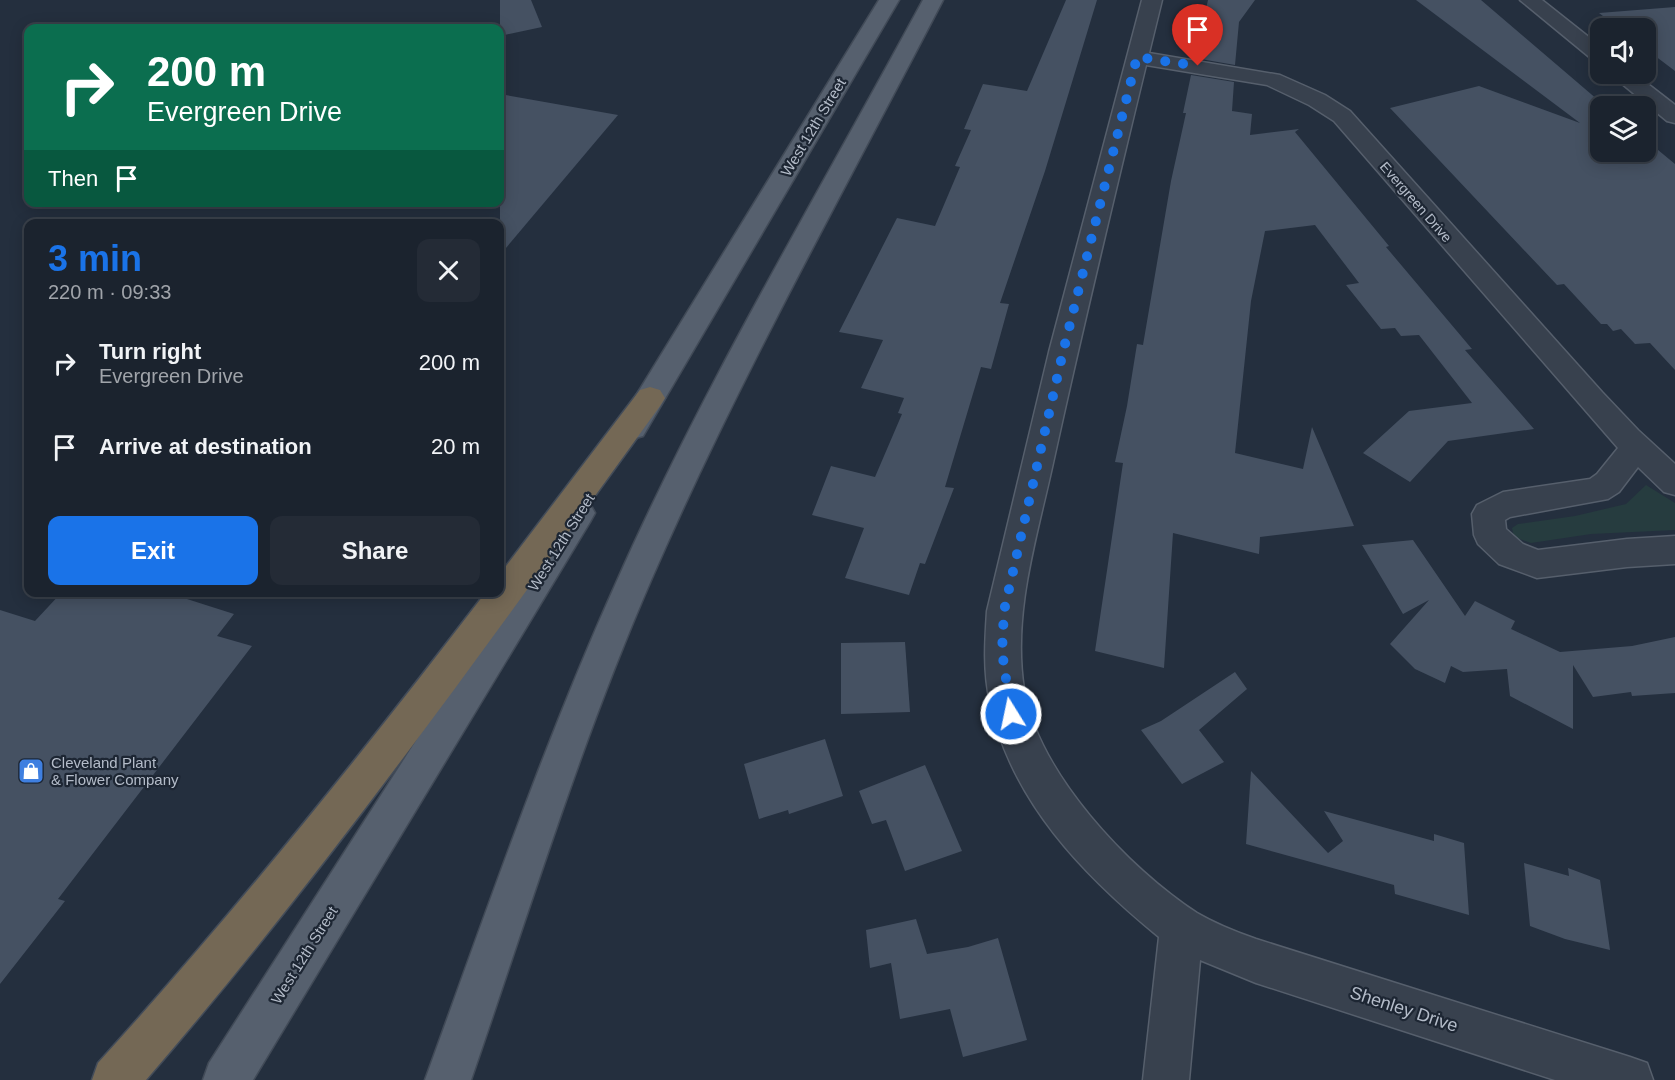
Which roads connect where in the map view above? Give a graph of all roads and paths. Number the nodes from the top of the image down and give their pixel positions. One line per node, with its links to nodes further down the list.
1 (889, 0): 9 (main road, West 12th Street)
2 (933, 0): 18 (main road)
3 (1152, 0): 6 (street, Shenley Drive)
4 (1530, 0): 5 (street)
5 (1590, 48)
6 (1137, 57): 10 (street, Evergreen Drive); 15 (street, Shenley Drive)
7 (1635, 84): 8 (street)
8 (1675, 116)
9 (650, 398): 13 (highway); 17 (main road, West 12th Street)
10 (1636, 447): 11 (street, Evergreen Drive); 12 (street)
11 (1675, 483)
12 (1675, 550)
13 (504, 593)
14 (501, 597): 16 (highway)
15 (1182, 928): 19 (street); 20 (street, Shenley Drive)
16 (115, 1080)
17 (226, 1080)
18 (448, 1080)
19 (1166, 1080)
20 (1630, 1080)

